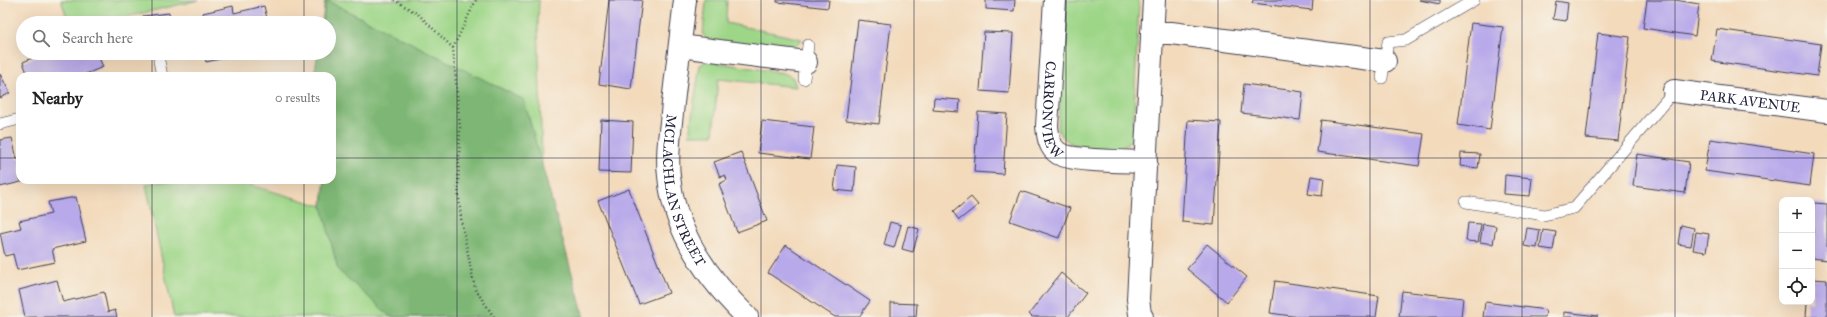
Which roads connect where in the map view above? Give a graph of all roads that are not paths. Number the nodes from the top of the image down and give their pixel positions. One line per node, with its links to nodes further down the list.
1 (685, 0): 6 (street, MCLACHLAN STREET)
2 (1055, 0): 15 (street, CARRONVIEW)
3 (1154, 0): 5 (street)
4 (1474, 0): 9 (lane)
5 (1152, 33): 9 (street); 15 (street)
6 (680, 46): 8 (street); 17 (street, MCLACHLAN STREET)
7 (159, 61): 10 (lane)
8 (806, 62)
9 (1384, 69)
10 (161, 72)
11 (1674, 91): 12 (street, PARK AVENUE); 16 (lane)
12 (1827, 111)
13 (16, 120): 14 (lane)
14 (0, 124)
15 (1146, 162): 18 (street)
16 (1466, 202)
17 (747, 317)
18 (1142, 317)

